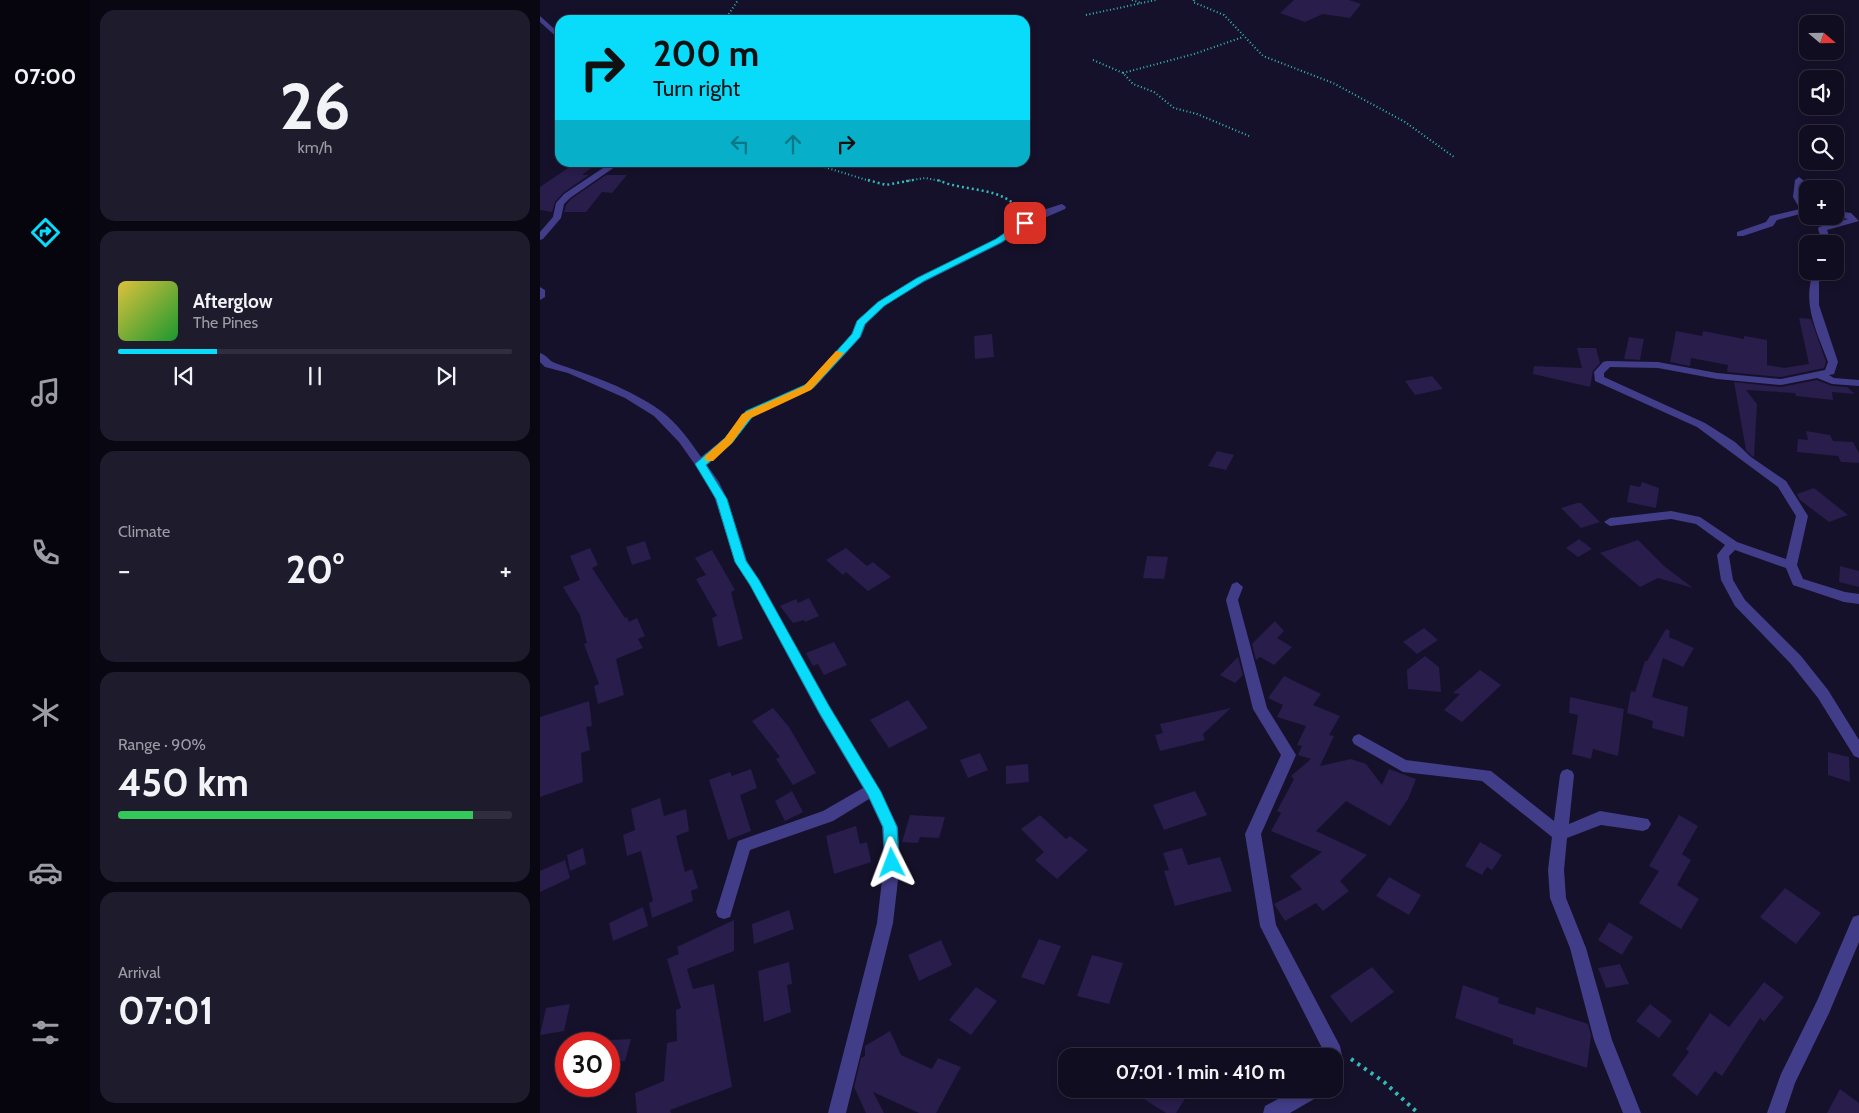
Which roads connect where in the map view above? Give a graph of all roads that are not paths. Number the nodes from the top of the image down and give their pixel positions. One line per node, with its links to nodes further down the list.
1 (540, 18): 2 (street)
2 (555, 33)
3 (610, 167): 13 (street)
4 (1799, 180): 5 (street)
5 (1799, 200)
6 (1062, 207): 20 (street)
7 (1799, 212): 11 (street)
8 (1844, 214): 9 (street)
9 (1844, 223)
10 (1837, 225): 12 (street)
11 (1740, 234)
12 (1824, 235)
13 (540, 237)
14 (1814, 280): 18 (street)
15 (540, 290): 16 (street)
16 (540, 297)
17 (540, 356): 20 (street)
18 (1820, 375): 19 (street); 23 (street)
19 (1859, 384)
20 (700, 464): 29 (street)
21 (1610, 522): 22 (street)
22 (1733, 545): 23 (street); 27 (street)
23 (1791, 565): 25 (street)
24 (1237, 587): 34 (street)
25 (1859, 599)
26 (1359, 740): 31 (street)
27 (1859, 752)
28 (1567, 775): 31 (street)
29 (872, 790): 32 (street); 36 (street)
30 (1642, 824): 31 (street)
31 (1560, 834): 38 (street)
32 (724, 912)
33 (1859, 922): 39 (street)
34 (1330, 1048)
35 (1299, 1098): 37 (street)
36 (837, 1113)
37 (1272, 1113)
38 (1632, 1113)
39 (1776, 1113)

